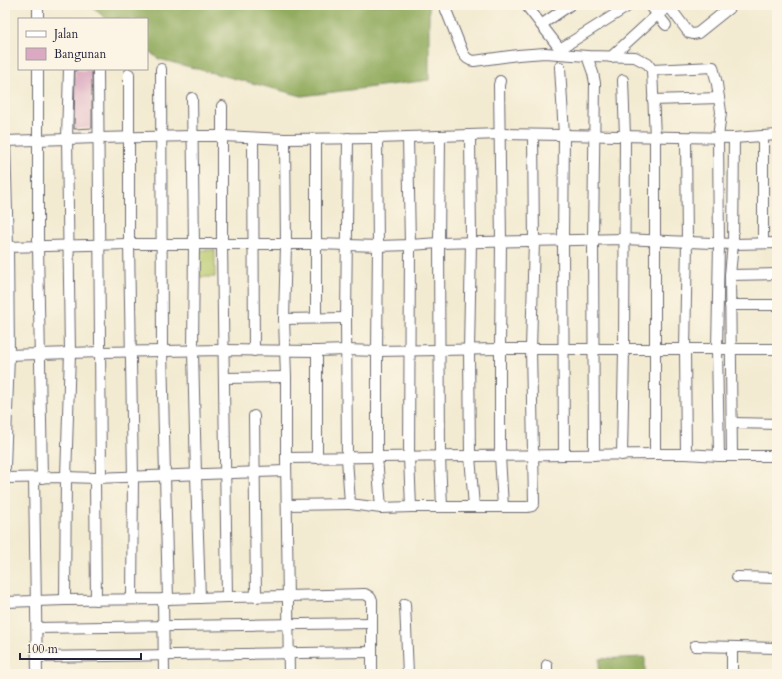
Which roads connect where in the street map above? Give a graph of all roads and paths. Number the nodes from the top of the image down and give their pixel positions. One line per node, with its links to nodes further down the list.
1 (444, 5): 11 (street)
2 (526, 5): 9 (street)
3 (570, 5): 9 (street)
4 (630, 5): 11 (street)
5 (650, 5): 8 (street)
6 (733, 5): 7 (street)
7 (670, 6): 8 (street)
8 (658, 14): 10 (street); 13 (street)
9 (541, 25): 11 (street)
10 (666, 25)
11 (562, 52): 12 (street)
12 (587, 56): 13 (street); 31 (street)
13 (611, 57): 19 (street)
14 (560, 67): 30 (street)
15 (161, 69): 39 (street)
16 (38, 70): 50 (street)
17 (69, 70): 42 (street)
18 (98, 70): 43 (street)
19 (652, 70): 24 (street); 25 (street)
20 (129, 74): 38 (street)
21 (623, 80): 36 (street)
22 (500, 81): 27 (street)
23 (192, 98): 33 (street)
24 (719, 98): 25 (street); 48 (street)
25 (653, 100): 41 (street)
26 (222, 106): 34 (street)
27 (500, 134): 28 (street); 29 (street); 60 (street)
28 (470, 135): 35 (street); 59 (street)
29 (533, 135): 30 (street); 58 (street)
30 (564, 135): 31 (street); 56 (street)
31 (595, 135): 36 (street); 54 (street)
32 (777, 135): 37 (street)
33 (192, 136): 34 (street); 39 (street); 68 (street)
34 (222, 136): 44 (street); 69 (street)
35 (440, 136): 40 (street); 62 (street)
36 (625, 136): 41 (street); 55 (street)
37 (763, 136): 49 (street); 63 (street)
38 (129, 137): 39 (street); 43 (street); 66 (street)
39 (160, 137): 67 (street)
40 (408, 137): 46 (street); 76 (street)
41 (655, 137): 47 (street); 57 (street)
42 (67, 138): 43 (street); 50 (street); 74 (street)
43 (98, 138): 65 (street)
44 (253, 138): 51 (street); 70 (street)
45 (348, 138): 46 (street); 52 (street); 78 (street)
46 (377, 138): 79 (street)
47 (686, 138): 48 (street); 61 (street)
48 (718, 138): 49 (street); 72 (street)
49 (734, 138): 73 (street)
50 (38, 139): 53 (street); 77 (street)
51 (285, 139): 52 (street); 75 (street)
52 (316, 139): 71 (street)
53 (5, 141): 80 (street)
54 (593, 239): 55 (street); 56 (street); 91 (street)
55 (624, 239): 57 (street); 92 (street)
56 (563, 240): 58 (street); 90 (street)
57 (655, 240): 61 (street); 93 (street)
58 (534, 241): 60 (street); 89 (street)
59 (471, 242): 60 (street); 62 (street); 102 (street)
60 (501, 242): 88 (street)
61 (687, 242): 72 (street); 94 (street)
62 (439, 243): 76 (street); 101 (street)
63 (763, 243): 64 (street); 73 (street)
64 (777, 243)
65 (99, 244): 66 (street); 74 (street); 109 (street)
66 (129, 244): 67 (street); 110 (street)
67 (162, 244): 68 (street); 103 (street)
68 (194, 244): 69 (street); 104 (street)
69 (222, 244): 70 (street); 98 (street)
70 (253, 244): 75 (street); 105 (street)
71 (317, 244): 75 (street); 78 (street); 85 (street)
72 (719, 244): 73 (street); 95 (street)
73 (733, 244): 82 (street)
74 (69, 245): 77 (street); 111 (street)
75 (286, 245): 87 (street)
76 (410, 245): 79 (street); 108 (street)
77 (38, 246): 80 (street); 112 (street)
78 (347, 246): 79 (street); 86 (street)
79 (378, 246): 107 (street)
80 (7, 247): 113 (street)
81 (777, 274): 82 (street)
82 (730, 275): 84 (street)
83 (777, 305): 84 (street)
84 (730, 306): 96 (street)
85 (316, 318): 86 (street); 87 (street)
86 (346, 318): 100 (street)
87 (284, 319): 99 (street)
88 (500, 349): 89 (street); 102 (street); 126 (street)
89 (531, 349): 90 (street); 127 (street)
90 (564, 349): 91 (street); 121 (street)
91 (594, 349): 92 (street); 122 (street)
92 (624, 349): 93 (street); 123 (street)
93 (654, 349): 94 (street); 119 (street)
94 (685, 349): 95 (street); 120 (street)
95 (717, 349): 96 (street); 128 (street)
96 (731, 349): 97 (street); 117 (street)
97 (777, 349)
98 (224, 350): 104 (street); 105 (street); 115 (street)
99 (285, 350): 105 (street); 106 (street); 114 (street)
100 (346, 350): 106 (street); 107 (street); 135 (street)
101 (440, 350): 102 (street); 108 (street); 132 (street)
102 (469, 350): 125 (street)
103 (162, 351): 104 (street); 110 (street); 141 (street)
104 (193, 351): 140 (street)
105 (254, 351)
106 (317, 351): 134 (street)
107 (377, 351): 108 (street); 130 (street)
108 (409, 351): 131 (street)
109 (100, 352): 110 (street); 111 (street); 146 (street)
110 (130, 352): 143 (street)
111 (70, 353): 112 (street); 142 (street)
112 (40, 354): 113 (street); 145 (street)
113 (7, 355): 136 (street)
114 (286, 377): 115 (street); 133 (street)
115 (224, 378): 139 (street)
116 (254, 416): 138 (street)
117 (732, 424): 118 (street); 124 (street)
118 (777, 424)
119 (654, 454): 120 (street); 123 (street)
120 (686, 454): 128 (street)
121 (564, 455): 122 (street); 127 (street)
122 (594, 455): 123 (street)
123 (622, 455)
124 (732, 455): 128 (street); 129 (street)
125 (470, 456): 126 (street); 132 (street); 151 (street)
126 (500, 456): 127 (street); 152 (street)
127 (534, 456): 152 (street)
128 (719, 456)
129 (777, 456)
130 (377, 457): 131 (street); 135 (street); 153 (street)
131 (409, 457): 132 (street); 149 (street)
132 (440, 457): 150 (street)
133 (286, 458): 134 (street); 137 (street)
134 (317, 458): 135 (street)
135 (347, 458): 147 (street)
136 (5, 467)
137 (286, 471): 138 (street); 148 (street)
138 (254, 473): 139 (street); 158 (street)
139 (226, 474): 140 (street); 157 (street)
140 (196, 475): 141 (street); 159 (street)
141 (165, 476): 143 (street); 161 (street)
142 (66, 477): 145 (street); 146 (street); 163 (street)
143 (133, 477): 146 (street); 160 (street)
144 (5, 478): 145 (street)
145 (38, 478): 162 (street)
146 (98, 478): 164 (street)
147 (350, 504): 148 (street); 153 (street)
148 (287, 505): 156 (street)
149 (411, 507): 150 (street); 153 (street)
150 (442, 507): 151 (street)
151 (474, 507): 152 (street)
152 (503, 507)
153 (381, 508)
154 (737, 577): 155 (street)
155 (777, 578)
156 (288, 596): 158 (street); 167 (street); 168 (street)
157 (227, 597): 158 (street); 159 (street)
158 (256, 597)
159 (200, 598): 161 (street)
160 (132, 599): 161 (street); 164 (street)
161 (165, 599): 169 (street)
162 (36, 600): 163 (street); 165 (street); 170 (street)
163 (65, 600): 164 (street)
164 (96, 600)
165 (5, 602)
166 (405, 604): 182 (street)
167 (372, 623): 168 (street); 174 (street)
168 (288, 624): 169 (street); 175 (street)
169 (163, 626): 170 (street); 176 (street)
170 (37, 628): 177 (street)
171 (696, 646): 172 (street)
172 (732, 648): 173 (street); 183 (street)
173 (777, 648)
174 (372, 652): 175 (street); 181 (street)
175 (289, 653): 176 (street); 180 (street)
176 (164, 655): 177 (street); 179 (street)
177 (37, 657): 178 (street)
178 (37, 674)
179 (164, 674)
180 (289, 674)
181 (372, 674)
182 (408, 674)
183 (732, 674)

